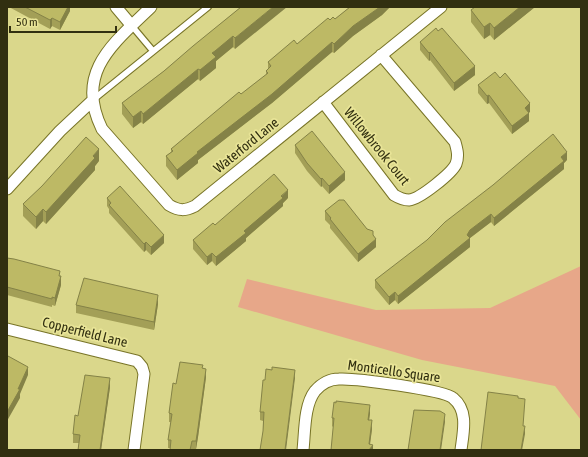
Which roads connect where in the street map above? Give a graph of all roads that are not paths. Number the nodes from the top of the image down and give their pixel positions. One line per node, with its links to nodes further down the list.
1 (116, 7): 5 (street)
2 (151, 7): 5 (street)
3 (208, 7): 6 (lane)
4 (440, 7): 7 (street, Waterford Lane)
5 (132, 26): 6 (lane); 8 (street)
6 (153, 52): 8 (lane)
7 (381, 55): 9 (street, Waterford Lane); 9 (street, Willowbrook Court)
8 (92, 101): 9 (street, Waterford Lane); 10 (street)
9 (323, 102)
10 (7, 189)
11 (7, 329): 12 (street, Copperfield Lane)
12 (134, 450)
13 (303, 450): 14 (street, Monticello Square)
14 (461, 450)

